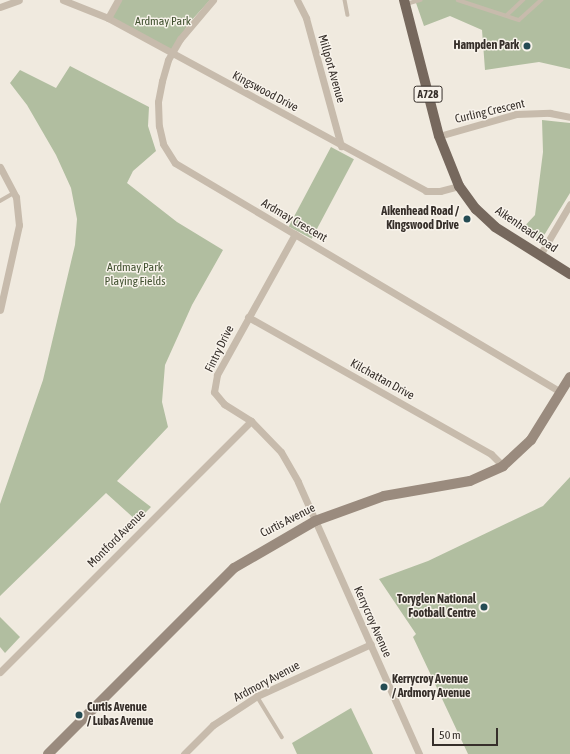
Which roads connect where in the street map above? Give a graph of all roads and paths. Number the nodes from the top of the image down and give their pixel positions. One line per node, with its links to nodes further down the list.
1 (19, 0): 12 (street)
2 (63, 0): 15 (street, Kingswood Drive)
3 (118, 0): 15 (street)
4 (213, 0): 16 (street, Ardmay Crescent)
5 (297, 0): 19 (street, Millport Avenue)
6 (346, 0): 13 (lane)
7 (420, 0): 11 (lane)
8 (458, 0): 14 (lane)
9 (522, 0): 14 (lane)
10 (541, 0): 14 (lane)
11 (404, 2): 18 (main road, Aikenhead Road / A728)
12 (0, 7)
13 (348, 15)
14 (507, 15)
15 (108, 18): 16 (street, Kingswood Drive)
16 (171, 54): 19 (street, Kingswood Drive); 25 (street, Ardmay Crescent)
17 (570, 117): 18 (street, Curling Crescent)
18 (439, 136): 21 (main road, Aikenhead Road / A728)
19 (341, 146): 21 (street, Kingswood Drive)
20 (0, 167): 22 (street)
21 (458, 186): 26 (main road, Aikenhead Road / A728)
22 (14, 193): 23 (lane); 28 (street)
23 (0, 201)
24 (570, 204): 26 (street)
25 (295, 234): 29 (street, Fintry Drive); 31 (street, Ardmay Crescent)
26 (540, 255): 27 (main road, Aikenhead Road / A728)
27 (570, 274)
28 (0, 310)
29 (248, 317): 32 (street, Fintry Drive); 33 (street, Kilchattan Drive)
30 (570, 377): 31 (street, Curtis Avenue)
31 (561, 392): 33 (street, Curtis Avenue)
32 (251, 421): 34 (street, Fintry Drive); 36 (street, Montford Avenue)
33 (503, 466): 34 (street, Curtis Avenue)
34 (315, 521): 35 (street, Kerrycroy Avenue); 39 (street, Curtis Avenue)
35 (370, 644): 37 (street, Ardmory Avenue); 41 (street, Kerrycroy Avenue)
36 (0, 672)
37 (257, 696): 38 (lane); 40 (street, Ardmory Avenue)
38 (282, 737)
39 (48, 754)
40 (184, 754)
41 (419, 754)

